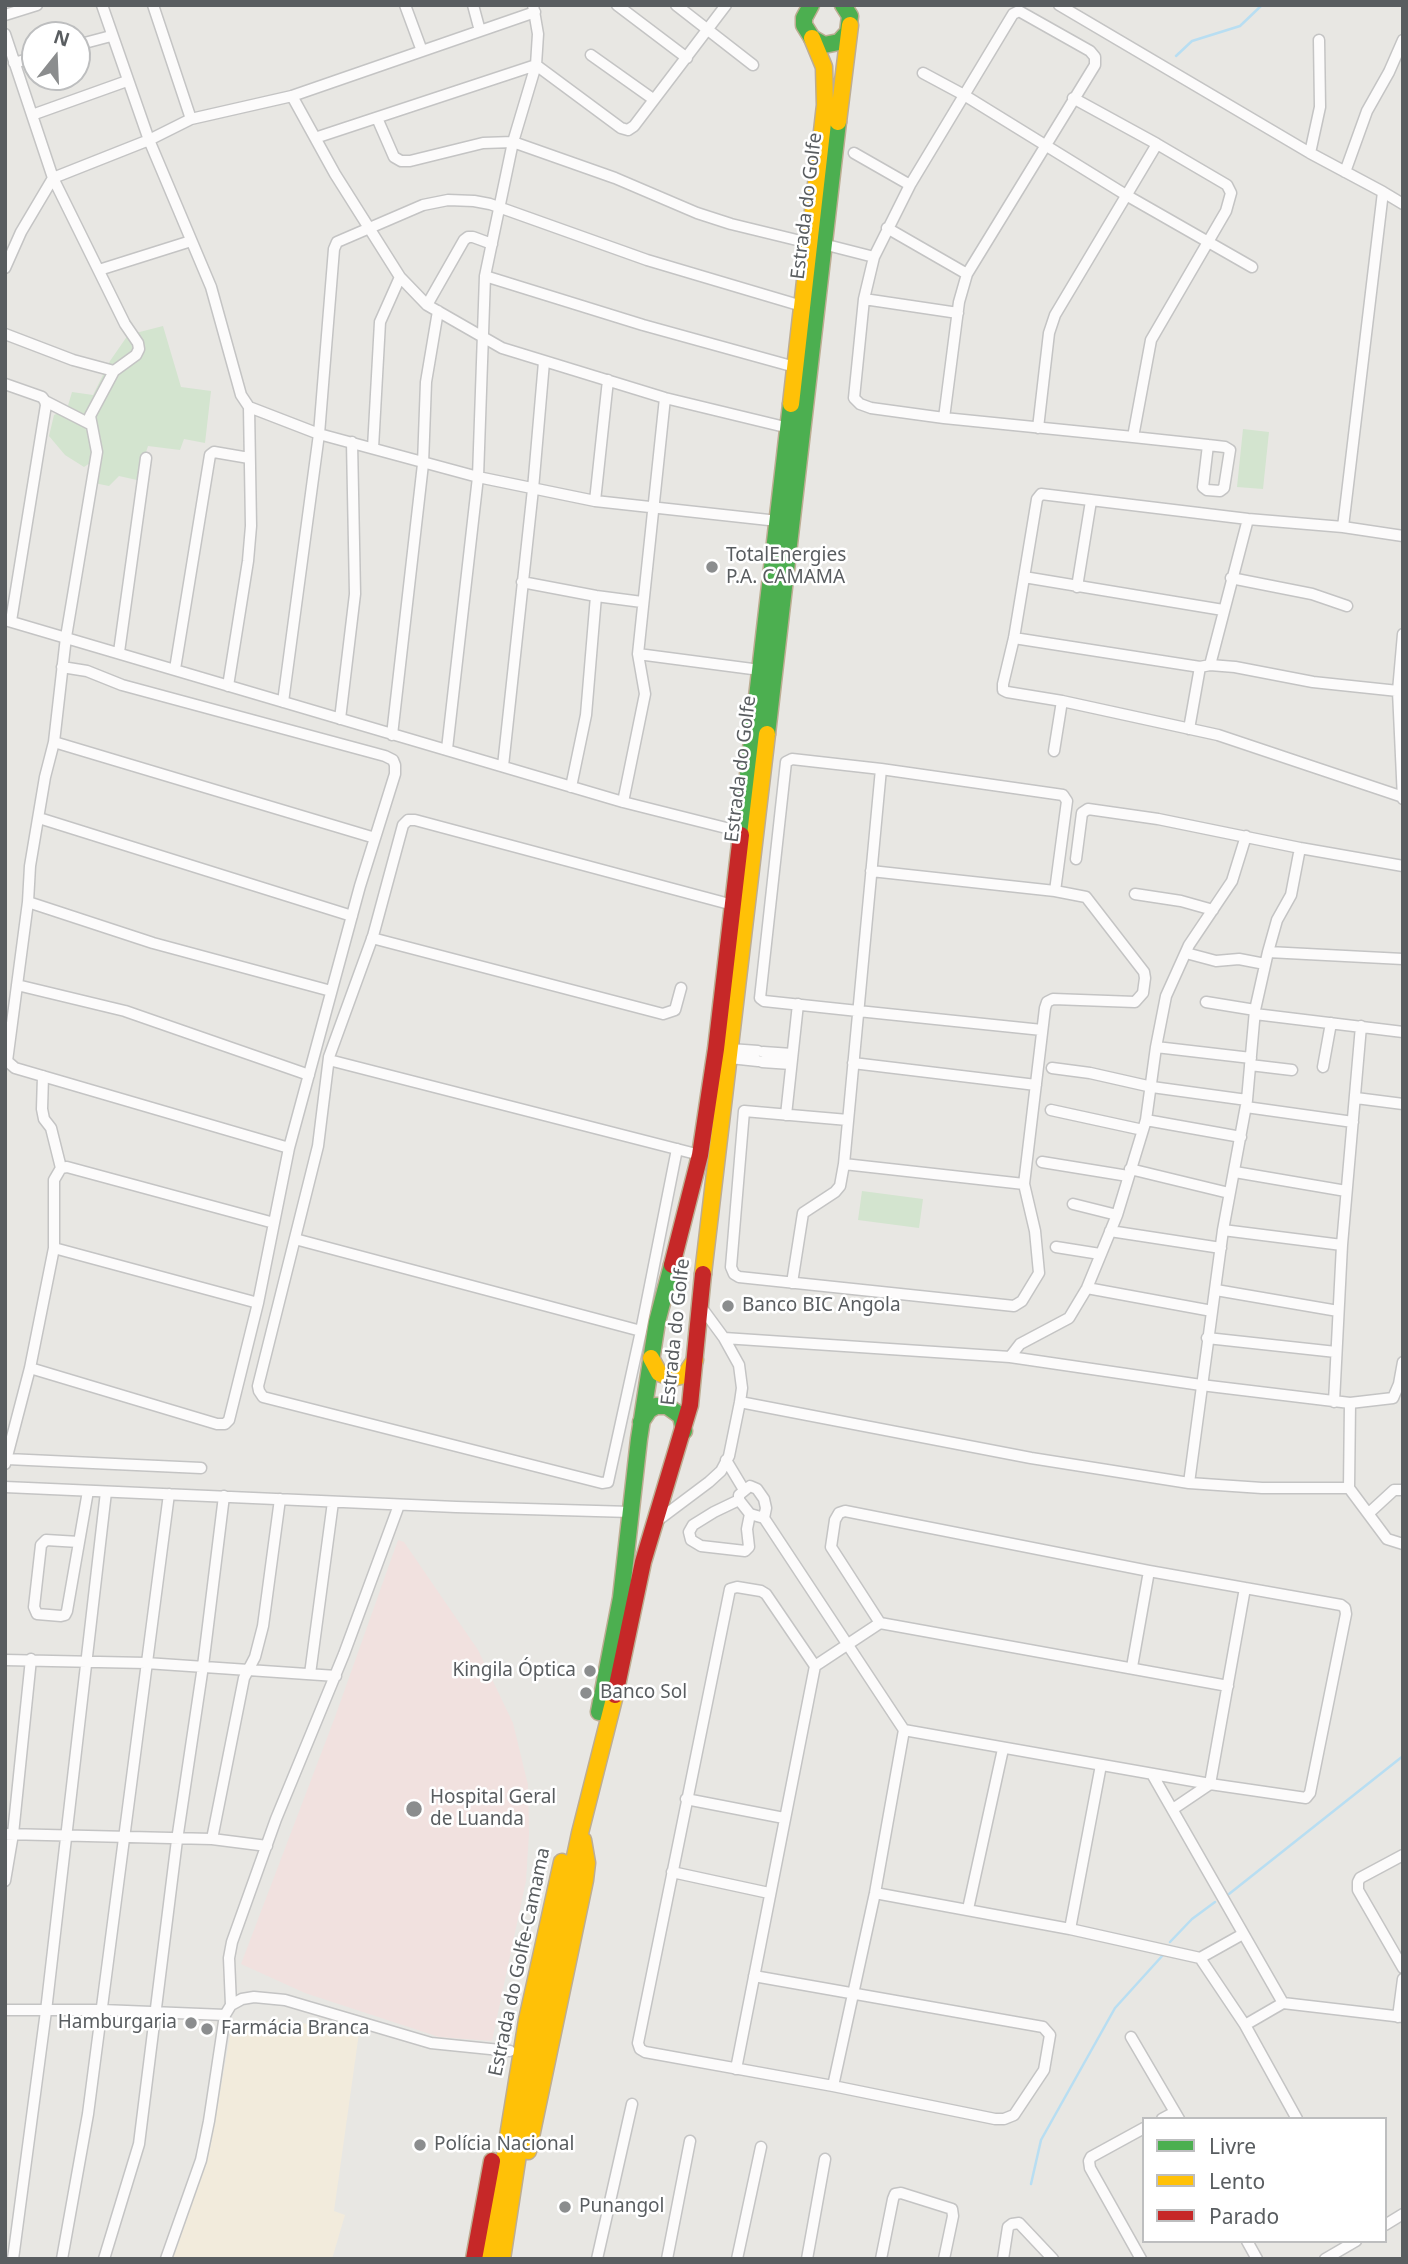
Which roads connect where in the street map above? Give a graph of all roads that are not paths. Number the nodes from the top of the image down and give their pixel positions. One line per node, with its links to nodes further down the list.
1 (37, 5): 15 (street)
2 (102, 5): 20 (street)
3 (153, 5): 39 (street)
4 (405, 5): 24 (street)
5 (473, 5): 17 (street)
6 (617, 5): 26 (street)
7 (676, 5): 16 (street)
8 (726, 5): 16 (street)
9 (795, 5): 18 (highway, Estrada do Golfe)
10 (811, 5): 18 (highway)
11 (1075, 5): 12 (street)
12 (1061, 6): 46 (street)
13 (534, 9): 17 (street); 29 (street)
14 (850, 11): 18 (highway, Estrada do Golfe); 59 (highway, Estrada do Golfe)
15 (5, 15)
16 (708, 29): 26 (street); 30 (street)
17 (480, 31): 24 (street)
18 (808, 32): 59 (highway, Estrada do Golfe)
19 (5, 34): 28 (street)
20 (111, 36): 23 (street); 32 (street)
21 (1319, 40): 46 (street)
22 (1403, 40): 47 (street)
23 (91, 41)
24 (422, 51): 34 (street)
25 (591, 55): 36 (street)
26 (687, 58): 36 (street)
27 (21, 61): 28 (street)
28 (14, 63): 37 (street)
29 (536, 65): 36 (street); 38 (street); 42 (street)
30 (753, 65)
31 (923, 72): 33 (street)
32 (127, 81): 37 (street); 41 (street)
33 (964, 95): 35 (street); 44 (street); 49 (street)
34 (292, 96): 39 (street); 40 (street)
35 (1073, 97): 43 (street); 44 (street)
36 (653, 99)
37 (32, 114): 48 (street)
38 (377, 118): 40 (street); 42 (street)
39 (191, 119): 41 (street)
40 (315, 138): 54 (street)
41 (149, 140): 48 (street); 56 (street)
42 (513, 142): 53 (street); 59 (street)
43 (1157, 144): 51 (street); 57 (street)
44 (1044, 146): 51 (street); 64 (street)
45 (854, 153): 49 (street)
46 (1310, 153): 47 (street)
47 (1345, 172): 50 (street)
48 (53, 178): 62 (street); 63 (street)
49 (910, 185): 55 (street)
50 (1382, 192): 52 (street); 101 (street)
51 (1126, 195): 57 (street); 85 (street)
52 (1403, 204)
53 (499, 209): 54 (street); 58 (street); 69 (street)
54 (369, 228): 66 (street); 86 (street)
55 (887, 228): 60 (street); 64 (street)
56 (191, 241): 63 (street); 81 (street)
57 (1208, 242): 61 (street); 87 (street)
58 (492, 244): 65 (street); 68 (street)
59 (816, 244): 60 (street); 69 (highway, Estrada do Golfe); 167 (highway, Estrada do Golfe)
60 (874, 257): 67 (street)
61 (1252, 267)
62 (5, 268)
63 (99, 270): 76 (street)
64 (967, 274): 71 (street)
65 (485, 276): 73 (street); 75 (street)
66 (400, 277): 68 (street); 90 (street)
67 (864, 299): 71 (street); 82 (street)
68 (427, 304): 70 (street)
69 (802, 306): 75 (highway, Estrada do Golfe)
70 (438, 311): 73 (street); 93 (street)
71 (958, 313): 82 (street)
72 (5, 334): 76 (street)
73 (482, 338): 74 (street); 94 (street)
74 (544, 362): 77 (street); 95 (street)
75 (795, 367): 84 (highway, Estrada do Golfe)
76 (114, 370): 83 (street)
77 (608, 380): 79 (street); 96 (street)
78 (5, 384): 80 (street)
79 (665, 398): 84 (street); 98 (street)
80 (45, 401): 83 (street); 111 (street)
81 (249, 407): 86 (street); 92 (street)
82 (944, 418): 85 (street)
83 (90, 424): 113 (street)
84 (789, 428): 100 (highway, Estrada do Golfe)
85 (1038, 428): 87 (street)
86 (319, 434): 88 (street); 124 (street)
87 (1133, 437): 89 (street)
88 (352, 442): 90 (street); 125 (street)
89 (1208, 445): 89 (street)
90 (373, 448): 93 (street)
91 (146, 458): 115 (street)
92 (249, 458): 119 (street); 121 (street)
93 (423, 464): 94 (street); 127 (street)
94 (478, 477): 95 (street); 129 (street)
95 (533, 489): 96 (street); 105 (street)
96 (595, 501): 98 (street)
97 (1091, 501): 99 (street); 103 (street); 106 (street)
98 (654, 508): 100 (street); 108 (street)
99 (1248, 519): 101 (street); 104 (street)
100 (778, 521): 120 (highway, Estrada do Golfe)
101 (1343, 527): 102 (street)
102 (1403, 536)
103 (1024, 577): 106 (street); 114 (street)
104 (1231, 578): 109 (street); 110 (street)
105 (522, 582): 107 (street); 131 (street)
106 (1077, 587): 110 (street)
107 (596, 596): 108 (street); 133 (street)
108 (642, 602): 116 (street)
109 (1347, 606)
110 (1223, 610): 117 (street)
111 (8, 620): 113 (street)
112 (1403, 636): 122 (street)
113 (66, 637): 115 (street); 118 (street)
114 (1014, 638): 117 (street); 123 (street)
115 (119, 652): 119 (street)
116 (638, 654): 120 (street); 135 (street)
117 (1205, 666): 122 (street); 126 (street)
118 (62, 667): 128 (street); 139 (street)
119 (175, 669): 121 (street)
120 (760, 670): 137 (highway, Estrada do Golfe)
121 (228, 686): 124 (street)
122 (1398, 691): 134 (street)
123 (1062, 701): 126 (street); 130 (street)
124 (283, 702): 125 (street)
125 (340, 719): 127 (street)
126 (1189, 729): 134 (street)
127 (392, 735): 129 (street)
128 (54, 742): 136 (street); 139 (street)
129 (447, 748): 131 (street)
130 (1054, 751)
131 (503, 766): 133 (street)
132 (881, 769): 143 (street); 144 (street); 159 (street)
133 (571, 787): 135 (street)
134 (1403, 798)
135 (622, 802): 137 (street)
136 (39, 818): 146 (street); 149 (street)
137 (742, 832): 147 (highway, Estrada do Golfe)
138 (1246, 836): 140 (street); 141 (street); 148 (street)
139 (375, 838): 149 (street)
140 (1300, 848): 142 (street); 151 (street)
141 (1076, 859)
142 (1403, 866)
143 (871, 871): 144 (street); 160 (street)
144 (1055, 891): 164 (street)
145 (1135, 894): 148 (street)
146 (28, 902): 155 (street); 157 (street)
147 (733, 905): 150 (street); 190 (highway, Estrada do Golfe)
148 (1213, 910): 152 (street)
149 (352, 916): 157 (street)
150 (372, 938): 156 (street); 169 (street)
151 (1268, 952): 153 (street); 154 (street)
152 (1186, 953): 154 (street); 166 (street)
153 (1403, 959)
154 (1265, 964): 161 (street)
155 (18, 985): 175 (street); 176 (street)
156 (681, 988)
157 (331, 992): 175 (street)
158 (1206, 1002): 161 (street)
159 (798, 1004): 160 (street); 168 (street)
160 (858, 1011): 164 (street); 171 (street)
161 (1255, 1012): 162 (street); 170 (street)
162 (1331, 1023): 163 (street); 172 (street)
163 (1361, 1026): 165 (street); 179 (street)
164 (1042, 1030): 177 (street)
165 (1403, 1032)
166 (1156, 1048): 170 (street); 178 (street)
167 (730, 1054): 168 (street); 214 (highway, Estrada do Golfe)
168 (792, 1059): 183 (street)
169 (329, 1060): 189 (street); 204 (street)
170 (1251, 1062): 174 (street); 180 (street)
171 (853, 1063): 177 (street); 184 (street)
172 (1322, 1067)
173 (1052, 1068): 178 (street)
174 (1292, 1070)
175 (309, 1074): 188 (street)
176 (43, 1076): 188 (street); 193 (street)
177 (1036, 1085): 196 (street)
178 (1152, 1087): 180 (street); 186 (street)
179 (1356, 1098): 181 (street); 185 (street)
180 (1246, 1103): 185 (street); 187 (street)
181 (1403, 1104)
182 (1051, 1110): 186 (street)
183 (786, 1115): 184 (street); 210 (street)
184 (848, 1120): 192 (street)
185 (1353, 1122): 197 (street)
186 (1144, 1125): 187 (street); 195 (street)
187 (1241, 1137): 194 (street)
188 (289, 1148): 201 (street)
189 (677, 1149): 190 (street); 217 (street)
190 (700, 1155): 222 (highway, Estrada do Golfe)
191 (1042, 1163): 195 (street)
192 (844, 1164): 196 (street); 210 (street)
193 (61, 1168): 201 (street); 207 (street)
194 (1235, 1172): 197 (street); 198 (street)
195 (1129, 1173): 198 (street); 200 (street)
196 (1024, 1184): 210 (street)
197 (1346, 1191): 205 (street)
198 (1230, 1193): 202 (street)
199 (1073, 1204): 200 (street)
200 (1116, 1215): 203 (street)
201 (274, 1223): 213 (street)
202 (1223, 1230): 205 (street); 208 (street)
203 (1110, 1231): 208 (street); 209 (street)
204 (295, 1239): 217 (street); 217 (street)
205 (1342, 1245): 216 (street)
206 (1056, 1247): 209 (street)
207 (54, 1248): 213 (street); 225 (street)
208 (1221, 1248): 212 (street)
209 (1100, 1254): 211 (street)
210 (792, 1283)
211 (1087, 1288): 215 (street); 221 (street)
212 (1216, 1290): 215 (street); 216 (street)
213 (258, 1303): 225 (street)
214 (699, 1304): 218 (street); 223 (highway, Estrada do Golfe)
215 (1212, 1311): 219 (street)
216 (1338, 1311): 220 (street)
217 (641, 1331)
218 (724, 1338): 221 (street); 227 (street)
219 (1207, 1338): 220 (street); 226 (street)
220 (1336, 1352): 228 (street)
221 (1010, 1357): 226 (street)
222 (651, 1358): 223 (highway); 230 (highway, Estrada do Golfe)
223 (695, 1360): 231 (highway, Estrada do Golfe)
224 (1403, 1362): 229 (street)
225 (30, 1368): 233 (street)
226 (1201, 1385): 228 (street); 235 (street)
227 (740, 1402): 232 (street); 235 (street)
228 (1334, 1402): 229 (street)
229 (1350, 1404): 237 (street)
230 (641, 1422): 231 (highway); 248 (highway, Estrada do Golfe)
231 (684, 1431): 252 (highway, Estrada do Golfe)
232 (726, 1460): 238 (street); 252 (street)
233 (6, 1462): 234 (street)
234 (201, 1468)
235 (1189, 1483): 237 (street)
236 (5, 1487): 240 (street)
237 (1349, 1488): 249 (street)
238 (744, 1490): 245 (street); 251 (street)
239 (1403, 1490): 249 (street)
240 (88, 1491): 241 (street); 253 (street)
241 (106, 1492): 242 (street); 261 (street)
242 (169, 1494): 243 (street); 262 (street)
243 (224, 1496): 244 (street); 263 (street)
244 (280, 1499): 246 (street); 266 (street)
245 (739, 1500): 250 (street); 250 (street)
246 (334, 1502): 247 (street); 267 (street)
247 (399, 1505): 248 (street); 268 (street)
248 (631, 1511): 306 (highway, Estrada do Golfe-Camama)
249 (1369, 1513): 254 (street)
250 (750, 1514): 251 (street)
251 (764, 1518): 258 (street)
252 (655, 1519): 278 (highway, Estrada do Golfe-Camama)
253 (79, 1542): 253 (street)
254 (1403, 1544)
255 (1149, 1571): 256 (street); 257 (street); 265 (street)
256 (1245, 1588): 269 (street); 274 (street)
257 (880, 1623): 258 (street); 265 (street)
258 (848, 1643): 264 (street); 270 (street)
259 (5, 1660): 260 (street)
260 (31, 1660): 261 (street); 279 (street)
261 (87, 1661): 262 (street); 280 (street)
262 (146, 1663): 263 (street); 281 (street)
263 (203, 1666): 266 (street); 283 (street)
264 (815, 1666): 275 (street); 277 (street)
265 (1132, 1667): 269 (street)
266 (247, 1670): 267 (street); 282 (street)
267 (310, 1674): 268 (street)
268 (335, 1676): 284 (street)
269 (1228, 1686): 274 (street)
270 (904, 1730): 271 (street); 289 (street)
271 (1003, 1749): 272 (street); 290 (street)
272 (1101, 1765): 273 (street); 291 (street)
273 (1152, 1774): 274 (street); 276 (street)
274 (1210, 1784): 276 (street)
275 (686, 1799): 277 (street); 286 (street)
276 (1173, 1809): 292 (street)
277 (784, 1818): 288 (street)
278 (580, 1833): 329 (highway, Estrada do Golfe-Camama); 330 (highway)
279 (9, 1834): 280 (street); 287 (street)
280 (65, 1835): 281 (street); 302 (street)
281 (125, 1839): 283 (street); 301 (street)
282 (212, 1839): 283 (street); 284 (street)
283 (177, 1840): 303 (street)
284 (267, 1846): 299 (street)
285 (1403, 1855): 294 (street)
286 (672, 1872): 288 (street); 310 (street)
287 (5, 1881)
288 (769, 1893): 295 (street)
289 (876, 1893): 290 (street); 297 (street)
290 (968, 1909): 291 (street)
291 (1070, 1929): 293 (street)
292 (1243, 1934): 293 (street); 298 (street)
293 (1200, 1958): 307 (street)
294 (1403, 1968)
295 (754, 1976): 297 (street); 310 (street)
296 (1403, 1979): 305 (street)
297 (853, 1994): 311 (street); 311 (street)
298 (1283, 2003): 305 (street); 307 (street)
299 (231, 2005): 304 (street); 309 (street)
300 (5, 2010): 302 (street)
301 (102, 2010): 302 (street); 303 (street); 324 (street)
302 (46, 2011): 323 (street)
303 (155, 2013): 304 (street); 325 (street)
304 (225, 2015): 326 (street)
305 (1401, 2017)
306 (527, 2020): 309 (highway); 328 (highway, Estrada do Golfe-Camama)
307 (1245, 2025): 314 (street)
308 (1131, 2037): 313 (street)
309 (505, 2051): 327 (highway)
310 (736, 2069): 311 (street)
311 (833, 2086)
312 (632, 2104): 331 (street)
313 (1177, 2115)
314 (1296, 2117)
315 (1142, 2129): 339 (street)
316 (690, 2141): 332 (street)
317 (761, 2147): 333 (street)
318 (825, 2159): 334 (street)
319 (1403, 2214): 320 (street)
320 (1387, 2223)
321 (1248, 2243): 340 (street)
322 (1353, 2243): 341 (street)
323 (13, 2259)
324 (62, 2259)
325 (104, 2259)
326 (166, 2259)
327 (474, 2259)
328 (488, 2259)
329 (502, 2259)
330 (512, 2259)
331 (597, 2259)
332 (667, 2259)
333 (737, 2259)
334 (807, 2259)
335 (881, 2259): 336 (street)
336 (944, 2259)
337 (1003, 2259): 338 (street)
338 (1053, 2259)
339 (1141, 2259)
340 (1257, 2259)
341 (1325, 2259)

